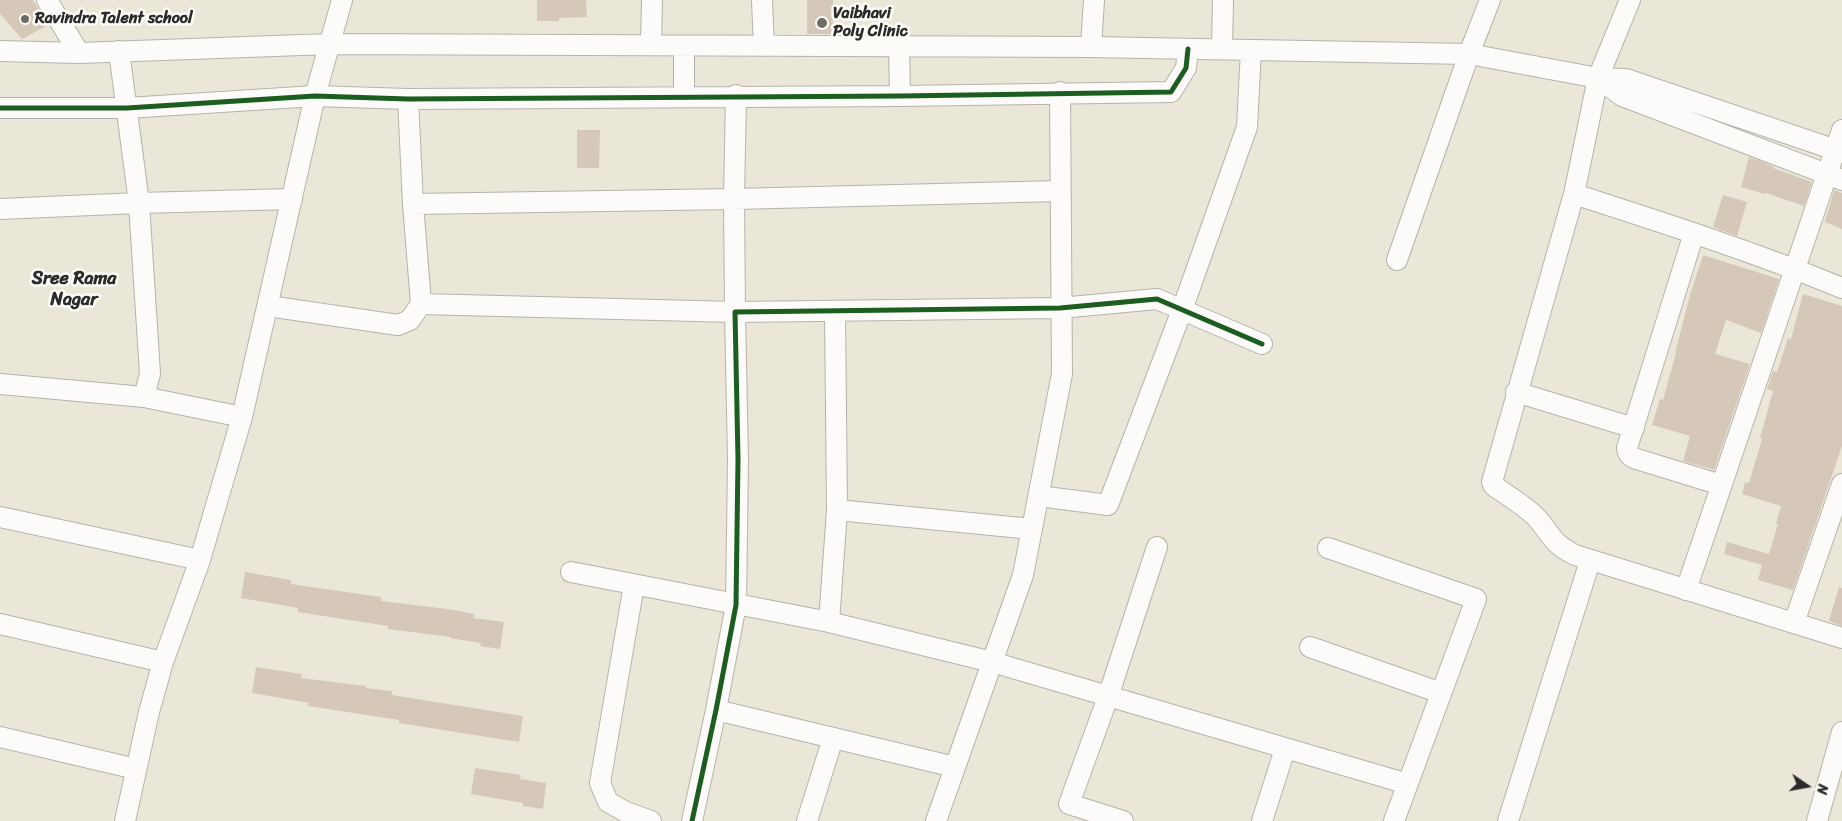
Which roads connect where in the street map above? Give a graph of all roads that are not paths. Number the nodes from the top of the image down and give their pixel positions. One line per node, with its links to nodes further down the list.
1 (47, 0): 20 (street)
2 (342, 0): 9 (street)
3 (652, 0): 10 (street)
4 (762, 0): 12 (street)
5 (1094, 0): 14 (street)
6 (1223, 0): 15 (street)
7 (1490, 0): 21 (street)
8 (1630, 0): 22 (street)
9 (330, 44): 10 (street); 19 (street); 25 (street)
10 (651, 45): 11 (street)
11 (684, 46): 12 (street); 27 (street)
12 (764, 46): 13 (street)
13 (899, 46): 14 (street); 26 (street)
14 (1091, 47): 16 (street)
15 (1222, 48): 16 (street); 17 (street)
16 (1188, 49): 23 (street)
17 (1251, 50): 21 (street); 48 (street)
18 (0, 51): 20 (street)
19 (119, 51): 20 (street); 30 (street)
20 (78, 53)
21 (1469, 54): 22 (street); 42 (street)
22 (1598, 78): 32 (street); 33 (street); 35 (street)
23 (1060, 92): 26 (street); 34 (street)
24 (736, 95): 26 (street); 27 (street); 37 (street)
25 (315, 96): 28 (street); 30 (street); 36 (street)
26 (900, 96)
27 (684, 97): 28 (street)
28 (408, 98): 39 (street)
29 (0, 108): 30 (street)
30 (127, 108): 38 (street)
31 (1842, 130): 32 (street)
32 (1839, 151): 33 (street)
33 (1834, 177): 43 (street)
34 (1060, 191): 37 (street); 47 (street)
35 (1574, 194): 41 (street); 53 (street)
36 (292, 199): 38 (street); 46 (street)
37 (734, 199): 39 (street); 50 (street)
38 (139, 203): 40 (street); 54 (street)
39 (413, 204): 45 (street)
40 (0, 209)
41 (1694, 233): 43 (street); 56 (street)
42 (1397, 260)
43 (1794, 269): 44 (street); 58 (street)
44 (1842, 288)
45 (420, 304): 46 (street); 50 (street)
46 (268, 306): 55 (street)
47 (1060, 308): 48 (street); 49 (street); 59 (street)
48 (1182, 310): 51 (street); 59 (street)
49 (835, 311): 50 (street); 60 (street)
50 (735, 312): 71 (street)
51 (1262, 344)
52 (0, 384): 54 (street)
53 (1516, 392): 56 (street); 67 (street)
54 (144, 397): 55 (street)
55 (242, 417): 66 (street)
56 (1634, 428): 58 (street)
57 (1842, 484): 62 (street)
58 (1722, 485): 70 (street)
59 (1038, 496): 63 (street)
60 (837, 510): 63 (street); 72 (street)
61 (0, 517): 66 (street)
62 (1836, 521): 73 (street)
63 (1032, 529): 78 (street)
64 (1157, 547): 80 (street)
65 (1328, 548): 79 (street)
66 (200, 560): 77 (street)
67 (1590, 561): 70 (street); 97 (street)
68 (572, 572): 69 (street)
69 (634, 585): 71 (street); 90 (street)
70 (1686, 590): 73 (street)
71 (736, 605): 72 (street); 81 (street)
72 (829, 622): 78 (street)
73 (1794, 623): 75 (street)
74 (0, 624): 77 (street)
75 (1842, 638)
76 (1310, 647): 79 (street)
77 (163, 662): 87 (street)
78 (992, 662): 80 (street); 86 (street)
79 (1441, 693): 88 (street)
80 (1108, 697): 85 (street); 94 (street)
81 (716, 710): 84 (street); 91 (street)
82 (1842, 732): 98 (street)
83 (0, 737): 87 (street)
84 (833, 738): 86 (street); 92 (street)
85 (1285, 749): 88 (street); 95 (street)
86 (955, 767): 93 (street)
87 (136, 769): 89 (street)
88 (1408, 784): 96 (street)
89 (125, 821)
90 (651, 821)
91 (692, 821)
92 (807, 821)
93 (936, 821)
94 (1123, 821)
95 (1262, 821)
96 (1394, 821)
97 (1508, 821)
98 (1817, 821)

